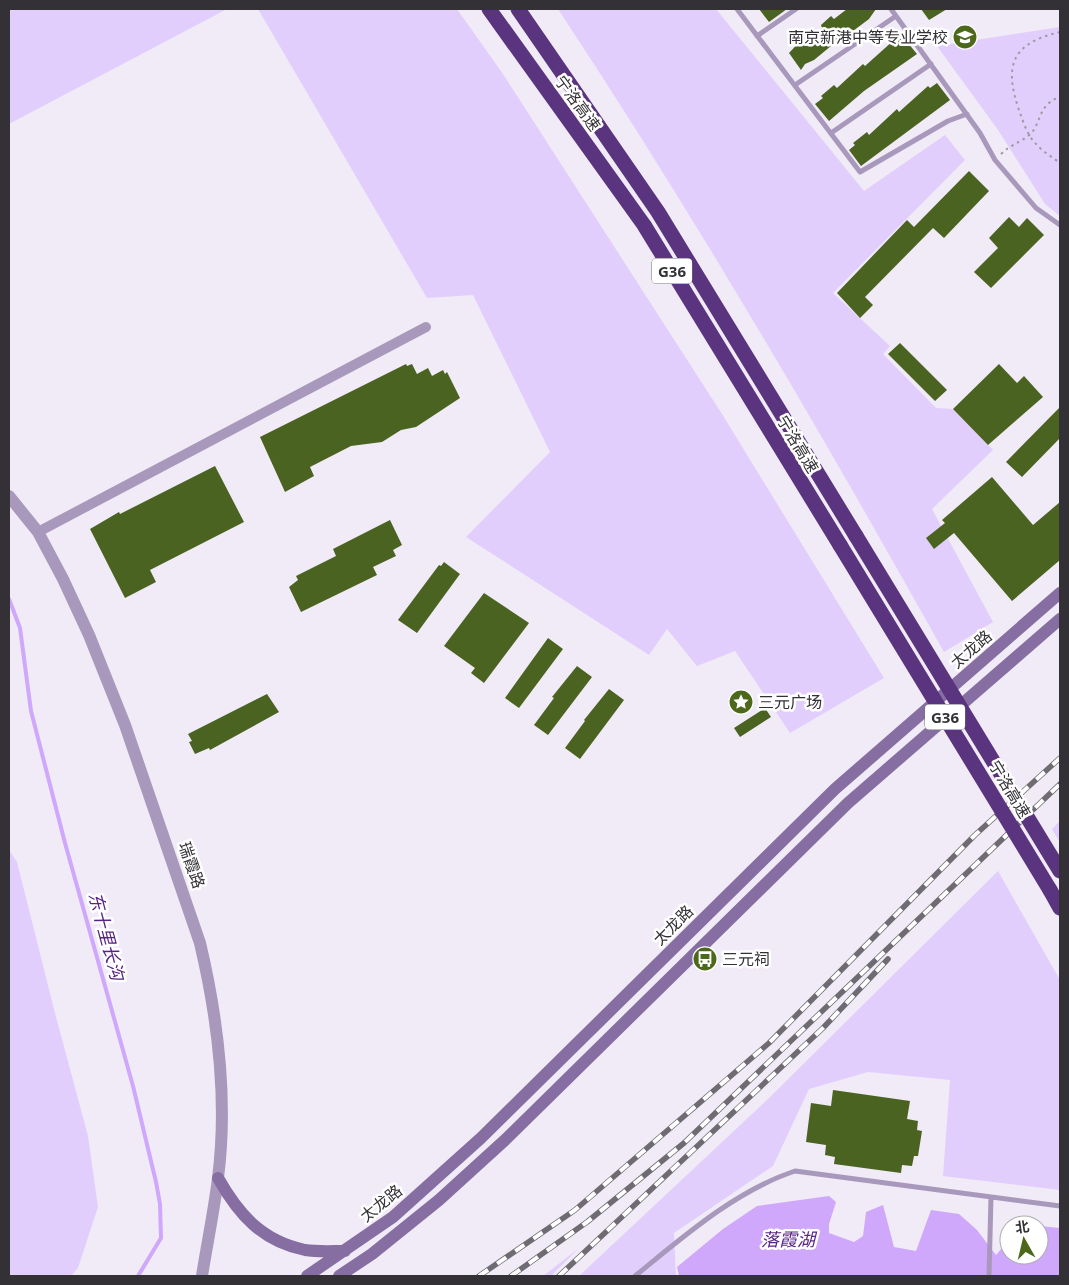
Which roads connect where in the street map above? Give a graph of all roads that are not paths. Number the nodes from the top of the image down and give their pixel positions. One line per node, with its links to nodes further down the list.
1 (489, 9): 19 (highway, 宁洛高速 / G36, bridge)
2 (518, 9): 18 (highway, 宁洛高速 / G36, bridge)
3 (737, 9): 7 (lane)
4 (796, 9): 7 (lane)
5 (891, 9): 6 (lane)
6 (896, 16): 8 (lane); 9 (lane)
7 (757, 36): 9 (lane)
8 (931, 64): 10 (lane); 11 (lane)
9 (794, 85): 11 (lane)
10 (967, 114): 11 (lane); 12 (lane)
11 (831, 133)
12 (1060, 224)
13 (426, 327): 15 (street)
14 (9, 496): 15 (street, 瑞霞路)
15 (38, 532): 20 (street, 瑞霞路)
16 (1060, 593): 23 (main road, 太龙路)
17 (1060, 619): 26 (main road, 太龙路)
18 (1060, 871)
19 (1060, 908)
20 (218, 1178): 23 (main road); 24 (street, 瑞霞路)
21 (991, 1197): 22 (lane); 27 (lane); 28 (lane)
22 (1060, 1206)
23 (345, 1251): 25 (main road, 太龙路)
24 (202, 1276)
25 (307, 1276)
26 (339, 1276)
27 (635, 1276)
28 (989, 1276)

